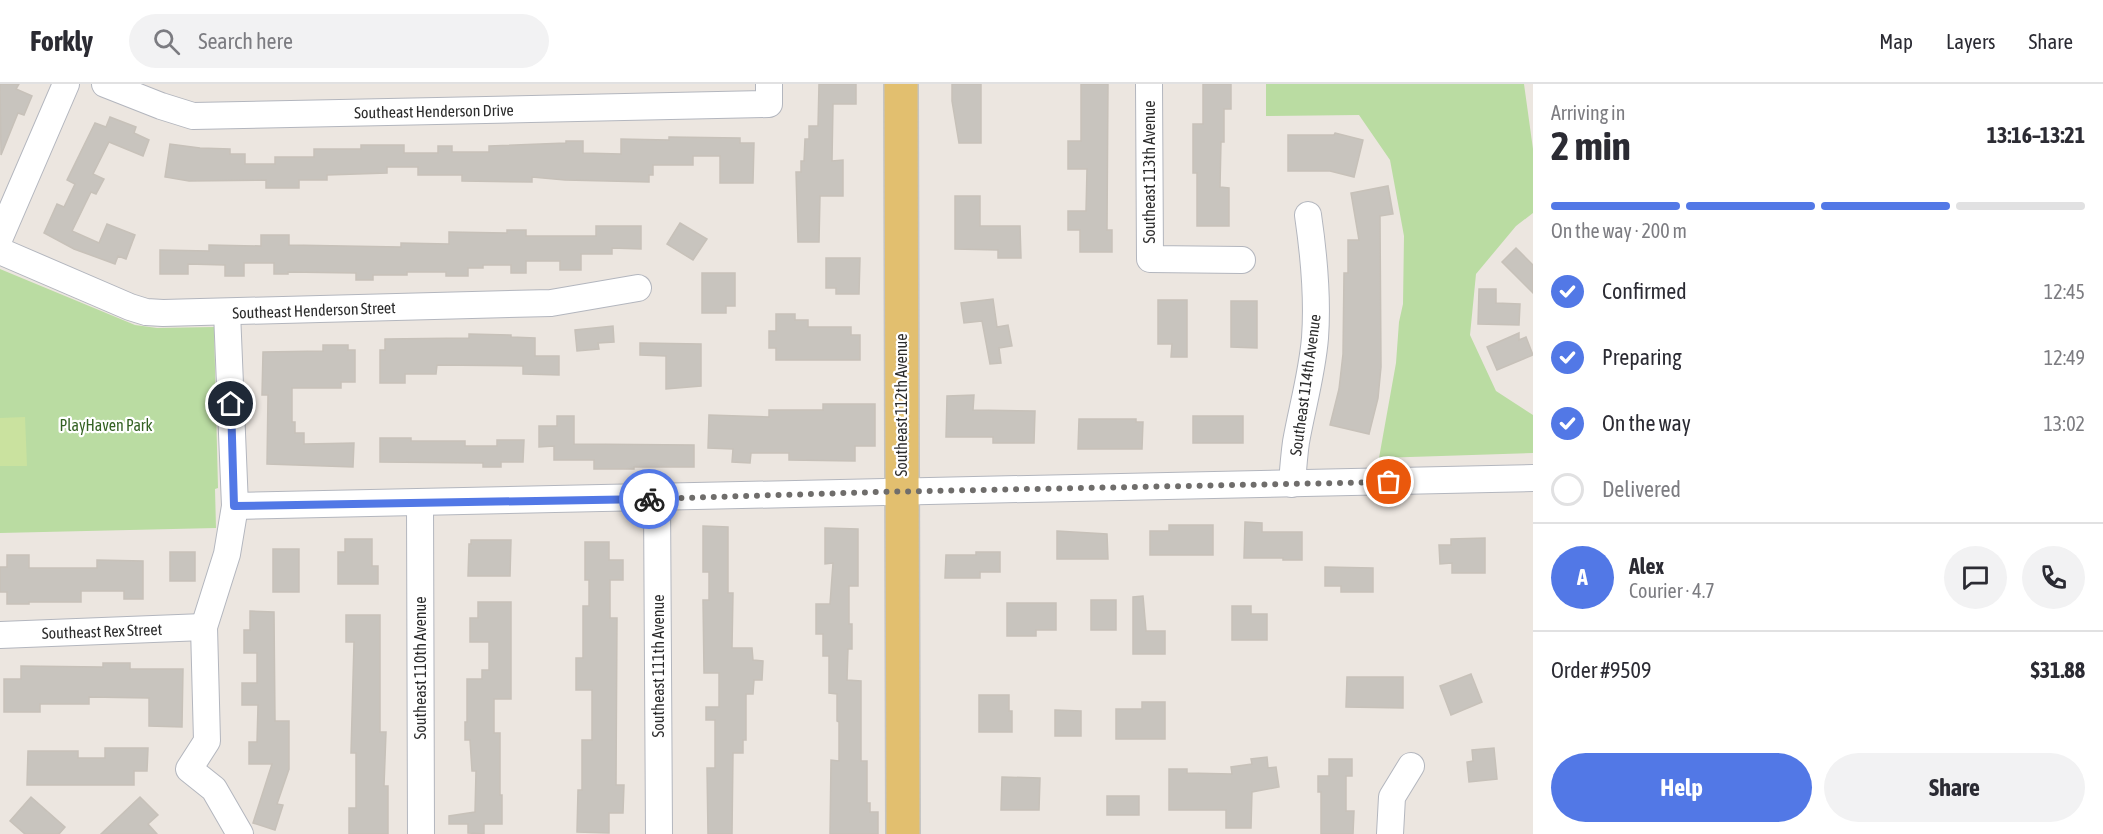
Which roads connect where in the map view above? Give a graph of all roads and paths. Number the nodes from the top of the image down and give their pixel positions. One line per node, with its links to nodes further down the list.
1 (66, 84): 7 (street)
2 (105, 84): 5 (street, Southeast Henderson Drive)
3 (901, 84): 14 (main road, Southeast 112th Avenue)
4 (1149, 84): 9 (street, Southeast 113th Avenue)
5 (769, 94)
6 (1308, 215): 13 (street, Southeast 114th Avenue)
7 (0, 237)
8 (0, 251): 11 (street, Southeast Henderson Street)
9 (1242, 260)
10 (638, 288): 11 (street, Southeast Henderson Street)
11 (227, 312): 17 (street)
12 (1533, 478): 13 (street)
13 (1292, 484): 14 (street)
14 (902, 492): 15 (street); 24 (main road, Southeast 112th Avenue)
15 (657, 499): 16 (street); 23 (street, Southeast 111th Avenue)
16 (420, 502): 17 (street); 22 (street, Southeast 110th Avenue)
17 (234, 506): 18 (street)
18 (204, 627): 19 (street, Southeast Rex Street); 21 (street)
19 (0, 636)
20 (1411, 766): 25 (street)
21 (240, 834)
22 (421, 834)
23 (659, 834)
24 (903, 834)
25 (1390, 834)

